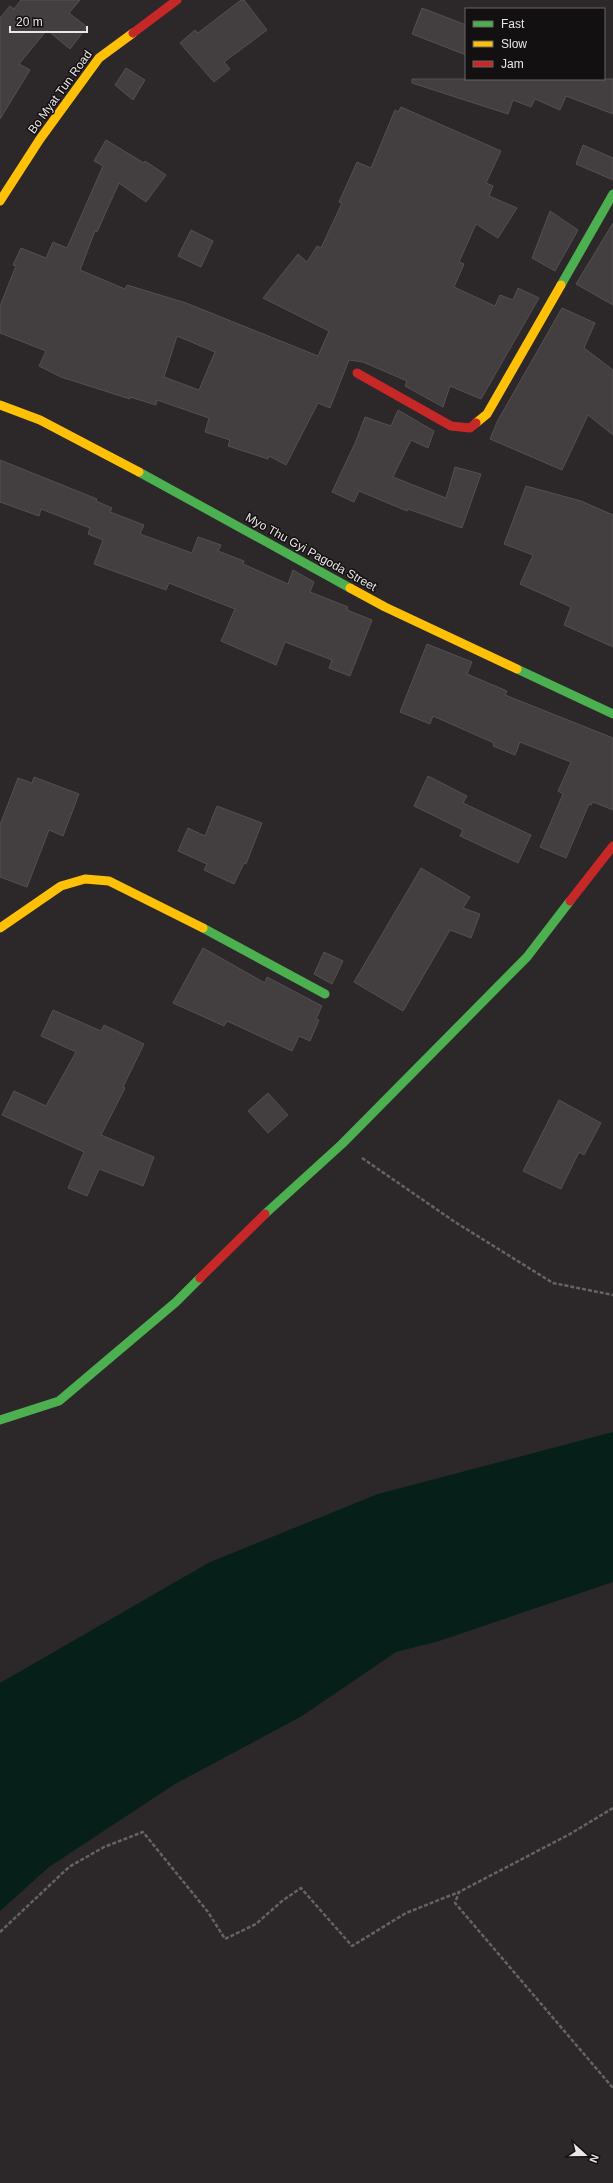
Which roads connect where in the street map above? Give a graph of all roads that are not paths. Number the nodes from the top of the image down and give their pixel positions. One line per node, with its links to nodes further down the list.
1 (177, 0): 3 (street, Bo Myat Tun Road)
2 (613, 194): 4 (street)
3 (0, 202)
4 (357, 373)
5 (0, 405): 6 (street, Myo Thu Gyi Pagoda Street)
6 (613, 714)
7 (613, 846): 10 (street)
8 (0, 928): 9 (street)
9 (325, 994)
10 (0, 1420)

